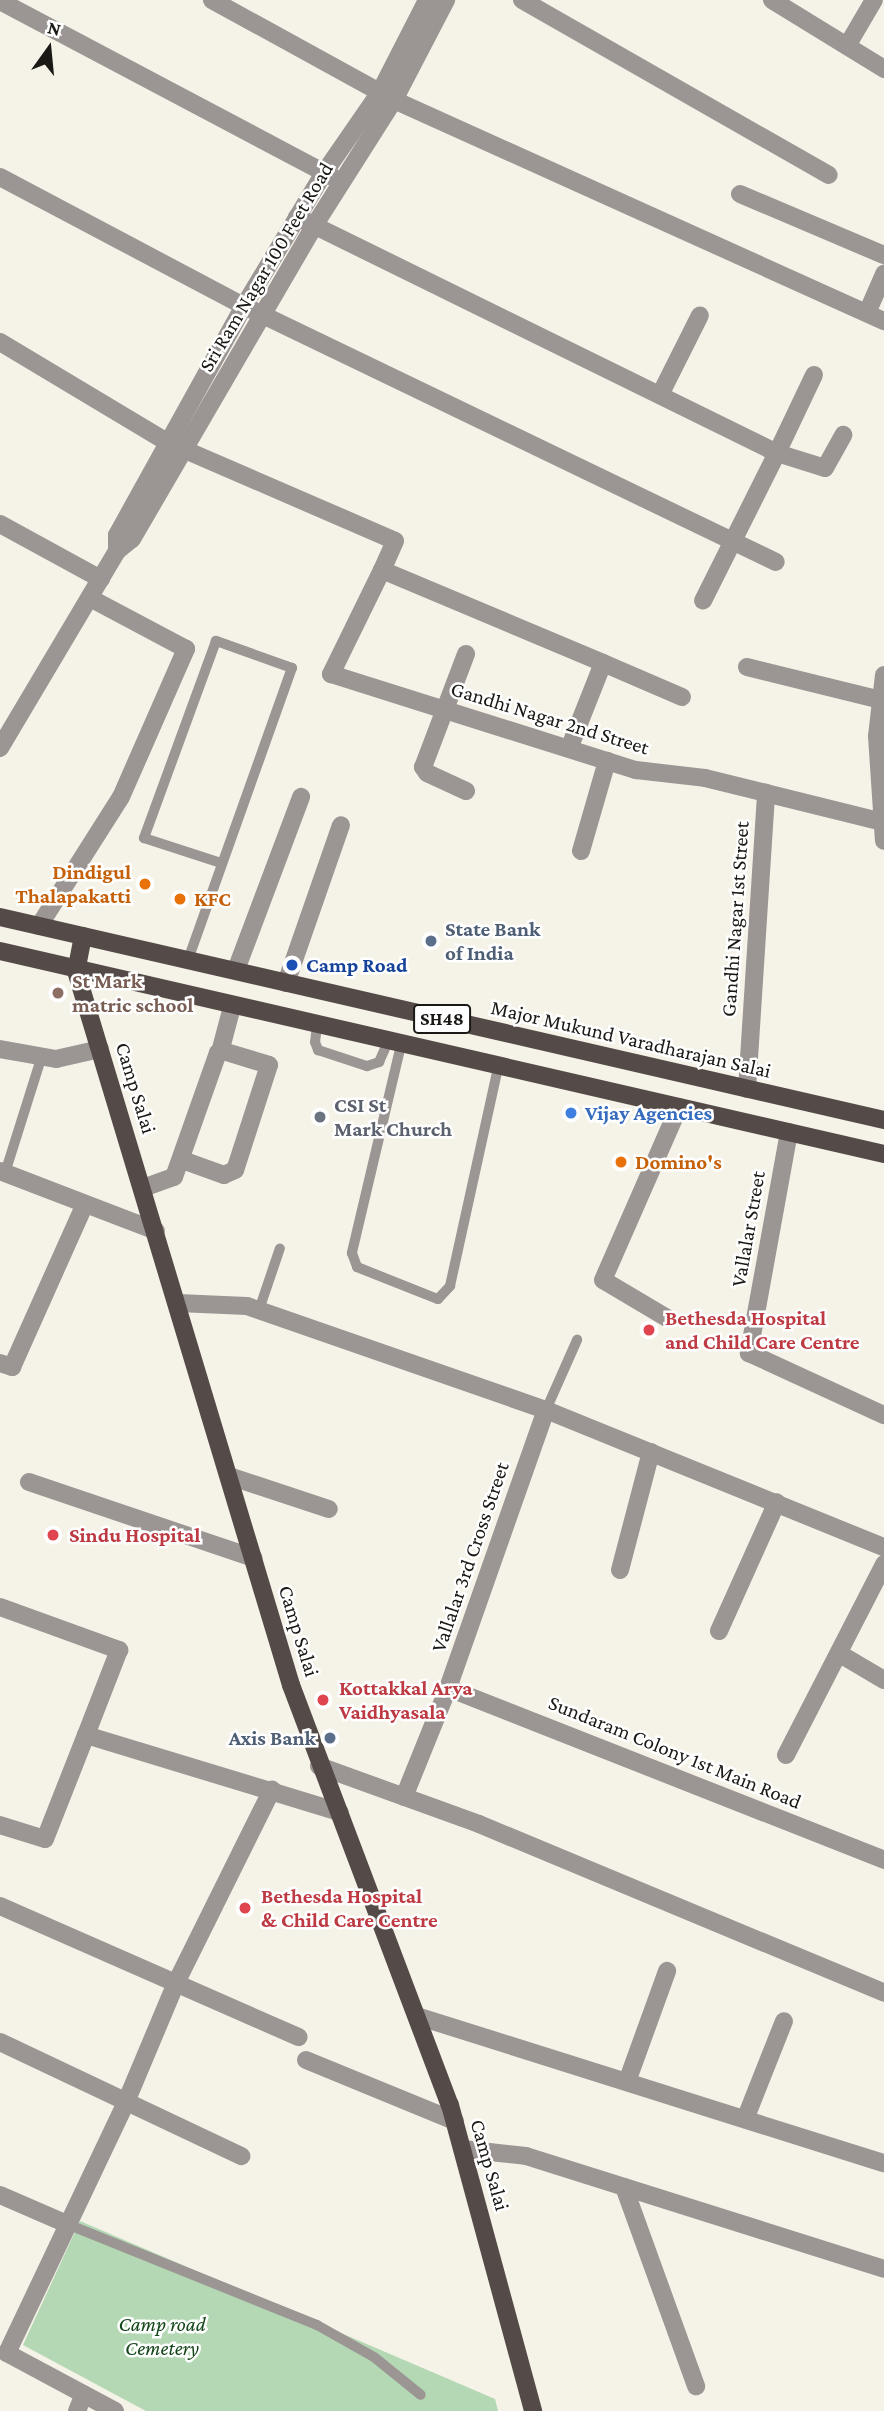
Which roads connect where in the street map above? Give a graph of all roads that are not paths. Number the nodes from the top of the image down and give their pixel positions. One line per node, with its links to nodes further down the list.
1 (212, 0): 10 (street)
2 (427, 0): 10 (street, Sri Ram Nagar 100 Feet Road)
3 (446, 0): 10 (street, Sri Ram Nagar 100 Feet Road)
4 (522, 0): 12 (street)
5 (772, 0): 8 (street)
6 (874, 0): 8 (street)
7 (0, 1): 11 (street)
8 (847, 46): 9 (street)
9 (884, 69)
10 (387, 96): 11 (street, Sri Ram Nagar 100 Feet Road); 14 (street, Sri Ram Nagar 100 Feet Road); 21 (street)
11 (324, 173): 14 (street); 16 (street, Sri Ram Nagar 100 Feet Road)
12 (829, 175)
13 (0, 177): 20 (street)
14 (342, 181): 17 (street, Sri Ram Nagar 100 Feet Road)
15 (740, 194): 18 (street)
16 (298, 217): 17 (street); 20 (street, Sri Ram Nagar 100 Feet Road)
17 (314, 226): 22 (street, Sri Ram Nagar 100 Feet Road); 27 (street)
18 (884, 255)
19 (884, 274): 21 (street)
20 (244, 306): 22 (street); 29 (street, Sri Ram Nagar 100 Feet Road)
21 (867, 313): 24 (street)
22 (262, 314): 29 (street, Sri Ram Nagar 100 Feet Road); 32 (street)
23 (700, 315): 27 (street)
24 (884, 321)
25 (0, 342): 29 (street)
26 (814, 375): 30 (street)
27 (660, 396): 30 (street)
28 (843, 435): 30 (street)
29 (176, 446): 34 (street); 35 (street, Sri Ram Nagar 100 Feet Road)
30 (777, 453): 32 (street)
31 (0, 524): 35 (street)
32 (735, 541): 33 (street); 37 (street)
33 (776, 562)
34 (382, 570): 39 (street); 44 (street, Gandhi Nagar 2nd Street)
35 (101, 579): 36 (street, Sri Ram Nagar 100 Feet Road)
36 (90, 598): 45 (street, Sri Ram Nagar 100 Feet Road); 58 (street)
37 (703, 601)
38 (466, 654): 44 (street)
39 (603, 663): 42 (street); 46 (street)
40 (747, 667): 43 (street)
41 (884, 675): 43 (street)
42 (682, 697)
43 (881, 700): 48 (street)
44 (447, 711): 46 (street, Gandhi Nagar 2nd Street); 49 (street)
45 (0, 748)
46 (569, 749): 47 (street, Gandhi Nagar 2nd Street)
47 (607, 761): 50 (street, Gandhi Nagar 2nd Street); 55 (street)
48 (882, 787): 52 (street)
49 (466, 791)
50 (766, 793): 52 (street, Gandhi Nagar 2nd Street); 73 (street, Gandhi Nagar 1st Street)
51 (301, 797): 62 (street)
52 (883, 822): 54 (street)
53 (341, 825): 64 (street)
54 (884, 841)
55 (581, 851)
56 (221, 863): 56 (lane); 61 (lane)
57 (0, 917): 58 (main road, Major Mukund Varadharajan Salai / SH48)
58 (38, 926): 59 (main road, Major Mukund Varadharajan Salai / SH48)
59 (83, 936): 61 (main road, Major Mukund Varadharajan Salai / SH48); 63 (main road, Camp Salai)
60 (0, 951): 63 (main road, SH48)
61 (189, 957): 62 (main road, Major Mukund Varadharajan Salai / SH48)
62 (236, 970): 64 (main road, Major Mukund Varadharajan Salai / SH48)
63 (76, 971): 65 (main road, SH48); 69 (main road, Camp Salai)
64 (286, 983): 73 (main road, Major Mukund Varadharajan Salai / SH48)
65 (232, 1007): 66 (main road, SH48); 70 (street)
66 (317, 1027): 67 (main road, SH48); 67 (lane)
67 (395, 1044): 72 (main road, SH48); 72 (lane)
68 (0, 1049): 71 (street)
69 (100, 1049): 71 (street); 80 (main road, Camp Salai)
70 (220, 1052): 78 (street); 78 (street)
71 (41, 1059): 79 (lane)
72 (498, 1067): 74 (main road, SH48)
73 (747, 1089): 75 (main road, Major Mukund Varadharajan Salai / SH48)
74 (679, 1107): 76 (main road, SH48); 86 (street)
75 (884, 1121)
76 (789, 1132): 77 (main road, SH48); 90 (street, Vallalar Street)
77 (884, 1154)
78 (181, 1160): 80 (street)
79 (3, 1172): 81 (street)
80 (143, 1188): 82 (main road, Camp Salai)
81 (84, 1206): 82 (street); 88 (street)
82 (156, 1231): 84 (main road, Camp Salai)
83 (280, 1248): 85 (lane)
84 (178, 1303): 85 (street); 92 (main road, Camp Salai)
85 (259, 1310): 89 (street)
86 (667, 1318)
87 (577, 1340): 89 (lane)
88 (0, 1363)
89 (546, 1410): 91 (street); 104 (street, Vallalar 3rd Cross Street)
90 (884, 1415)
91 (652, 1452): 94 (street); 99 (street)
92 (229, 1476): 95 (street); 97 (main road, Camp Salai)
93 (29, 1482): 97 (street)
94 (777, 1502): 96 (street); 101 (street)
95 (329, 1509)
96 (884, 1547)
97 (254, 1558): 107 (main road, Camp Salai)
98 (884, 1564): 102 (street)
99 (620, 1570)
100 (0, 1607): 105 (street)
101 (719, 1631)
102 (840, 1654): 103 (street); 106 (street)
103 (884, 1679)
104 (448, 1688): 109 (street, Vallalar 3rd Cross Street); 112 (street, Sundaram Colony 1st Main Road)
105 (86, 1735): 108 (street); 111 (street)
106 (786, 1755)
107 (319, 1766): 109 (street); 110 (main road, Camp Salai)
108 (272, 1790): 110 (street); 115 (street)
109 (404, 1797): 116 (street)
110 (340, 1812): 117 (main road, Camp Salai)
111 (0, 1825)
112 (884, 1860)
113 (0, 1906): 115 (street)
114 (667, 1971): 122 (street)
115 (176, 1983): 119 (street); 123 (street)
116 (884, 1993)
117 (419, 2017): 122 (street); 125 (main road, Camp Salai)
118 (783, 2021): 124 (street)
119 (299, 2037)
120 (0, 2042): 123 (street)
121 (306, 2060): 125 (street)
122 (628, 2079): 124 (street)
123 (126, 2102): 127 (street); 131 (street)
124 (746, 2117): 128 (street)
125 (455, 2121): 126 (main road, Camp Salai)
126 (463, 2149): 129 (street); 138 (main road, Camp Salai)
127 (242, 2156)
128 (884, 2163)
129 (624, 2187): 132 (street); 134 (street)
130 (0, 2195): 131 (street)
131 (66, 2224): 133 (street); 135 (lane)
132 (884, 2269)
133 (4, 2360): 136 (street)
134 (696, 2386)
135 (421, 2395)
136 (81, 2403): 137 (street)
137 (115, 2411)
138 (533, 2411)

